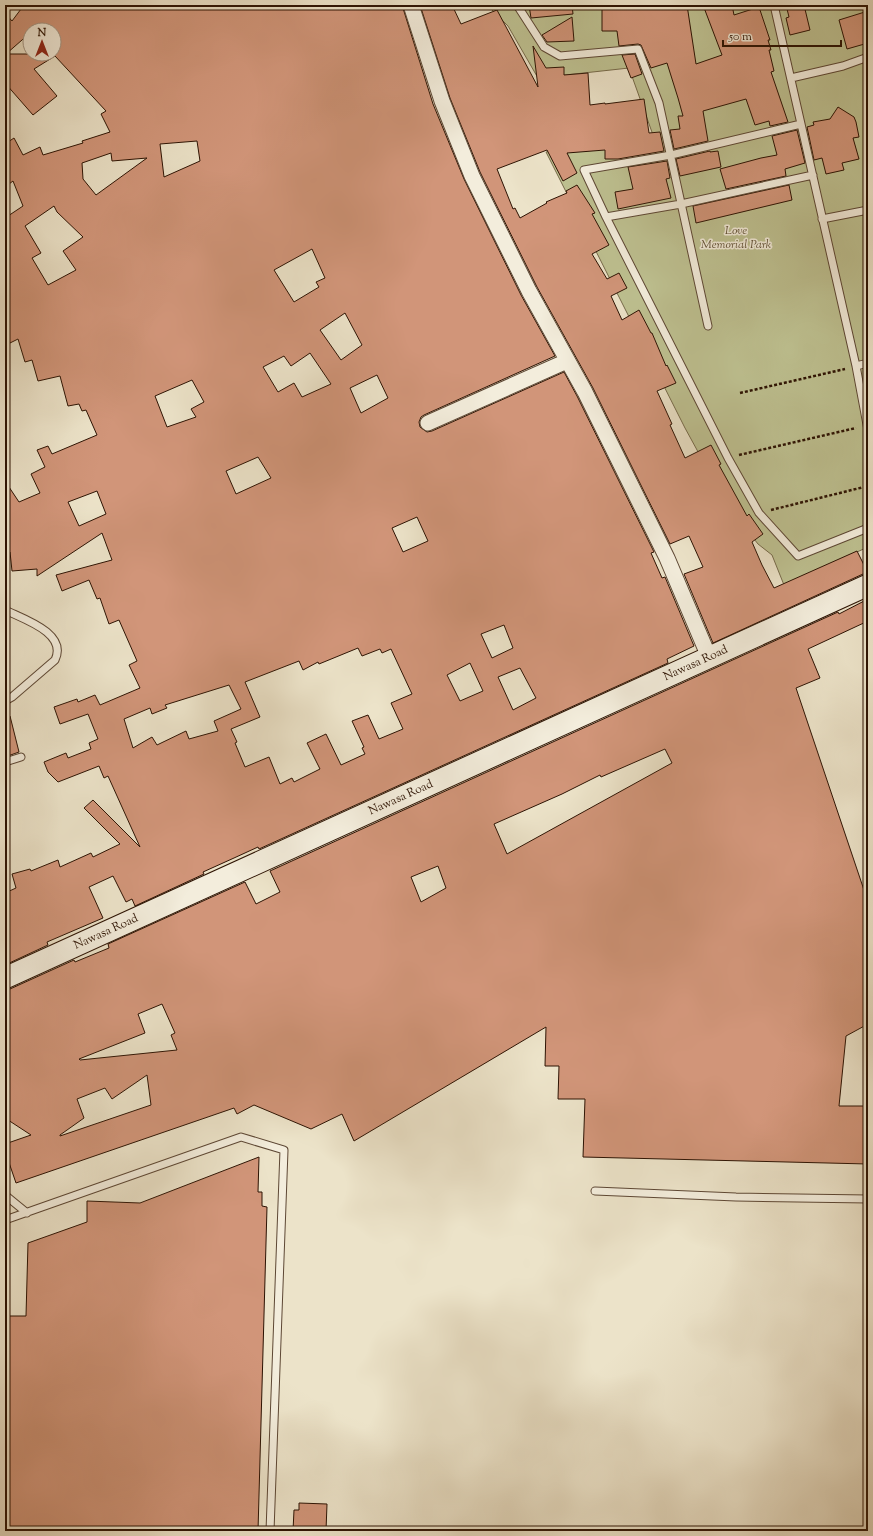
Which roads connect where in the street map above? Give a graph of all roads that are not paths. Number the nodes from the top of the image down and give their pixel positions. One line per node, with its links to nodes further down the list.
1 (411, 5): 14 (street)
2 (517, 5): 7 (lane)
3 (774, 5): 5 (lane)
4 (868, 57): 5 (lane)
5 (791, 78): 6 (lane)
6 (801, 124): 7 (lane); 8 (lane)
7 (671, 155): 9 (lane); 11 (lane)
8 (813, 175): 9 (lane); 12 (lane)
9 (681, 204): 11 (lane); 13 (lane)
10 (868, 210): 12 (lane)
11 (606, 217): 19 (lane)
12 (822, 219): 16 (lane)
13 (708, 326)
14 (567, 362): 17 (street); 22 (street)
15 (868, 363): 16 (lane)
16 (856, 366): 18 (lane)
17 (428, 423)
18 (868, 428)
19 (868, 528)
20 (868, 585): 22 (street, Nawasa Road)
21 (5, 610): 23 (lane)
22 (709, 657): 26 (street, Nawasa Road)
23 (5, 701)
24 (21, 758): 25 (lane)
25 (5, 762)
26 (5, 978)
27 (595, 1191): 29 (lane)
28 (5, 1195): 30 (lane)
29 (868, 1199)
30 (27, 1212): 31 (lane); 32 (lane)
31 (5, 1220)
32 (270, 1531)

